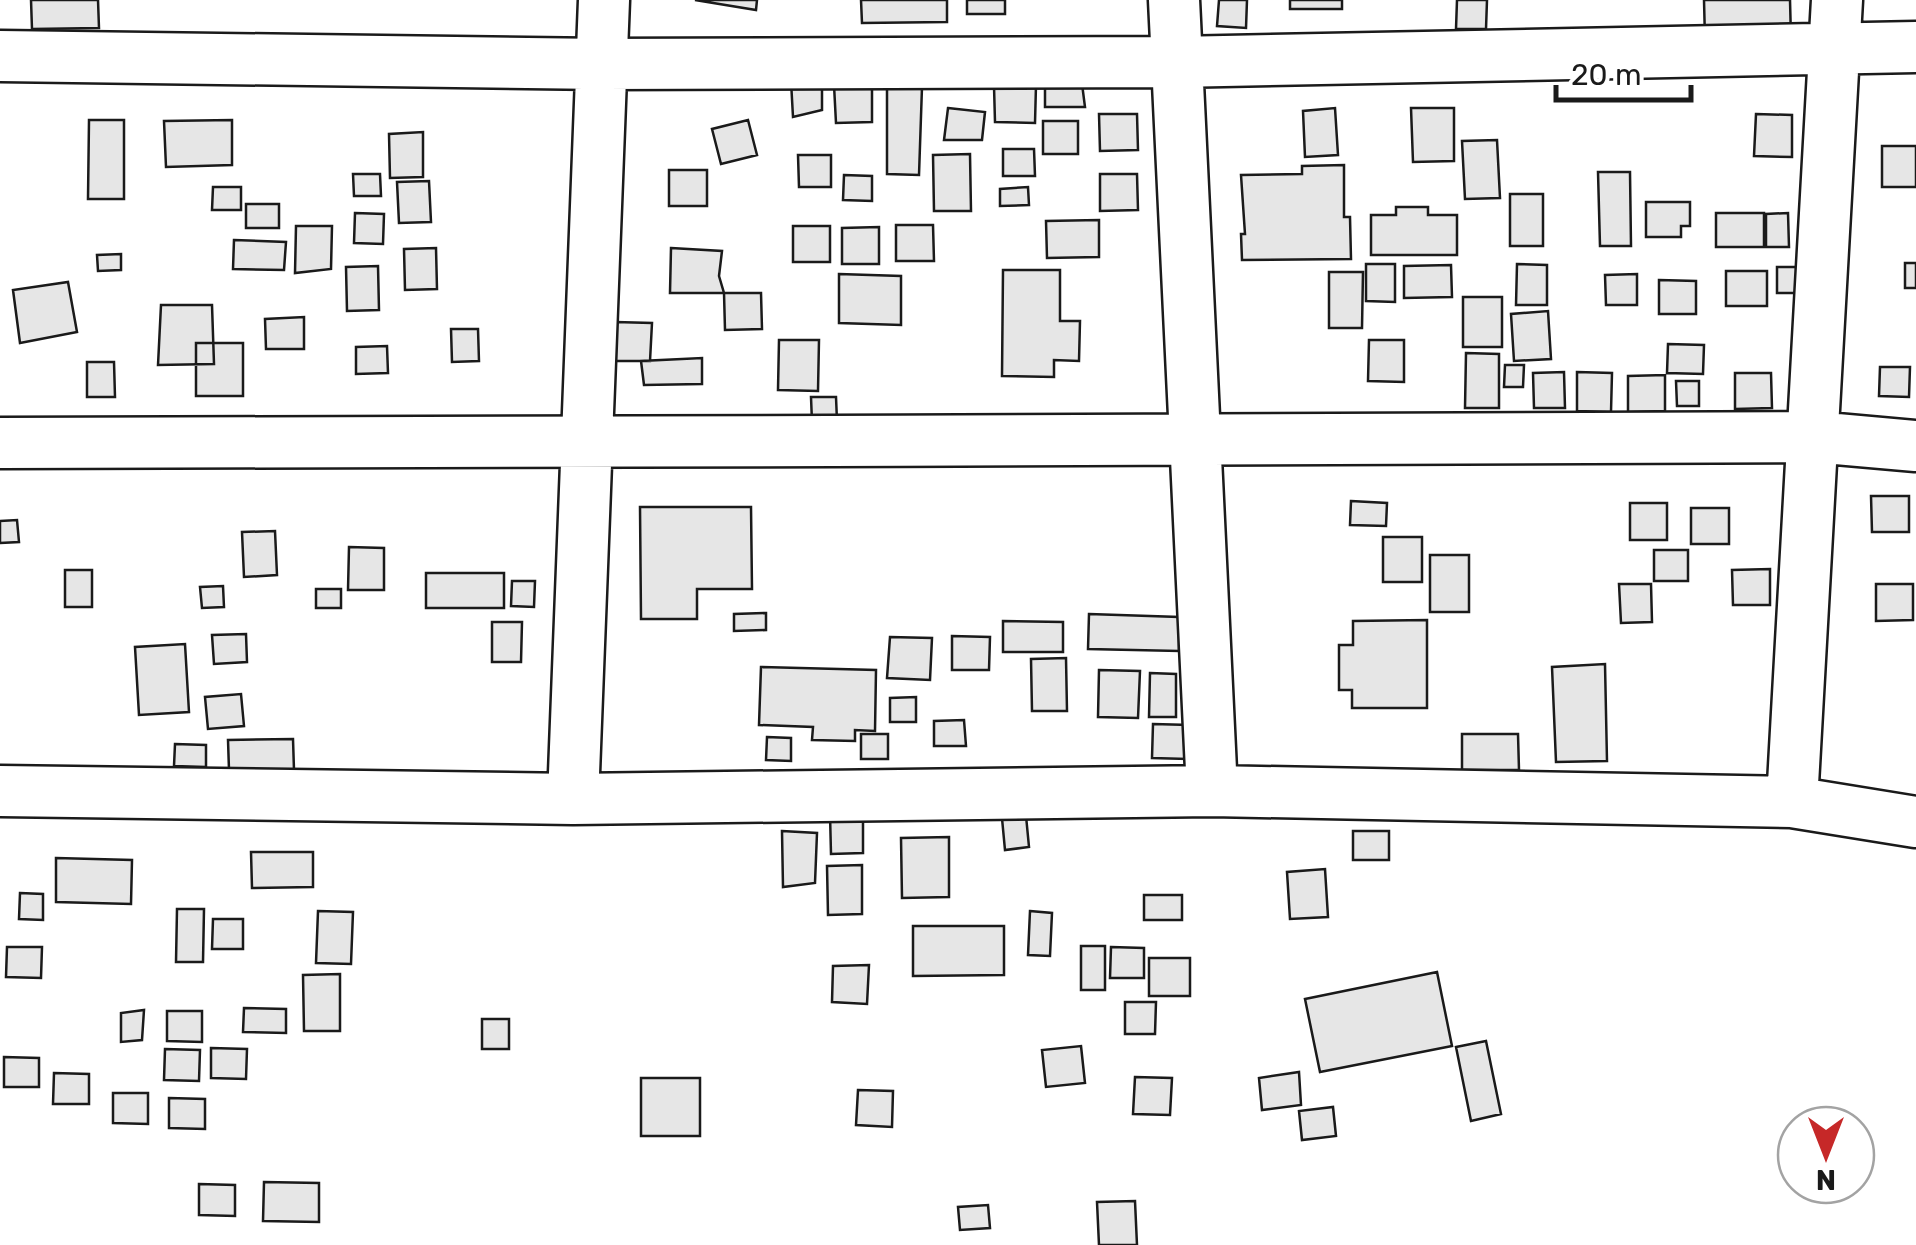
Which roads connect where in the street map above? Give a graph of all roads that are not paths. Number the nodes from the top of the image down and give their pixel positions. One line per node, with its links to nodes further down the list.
1 (604, 0): 7 (street)
2 (1174, 0): 6 (street)
3 (1837, 23): 4 (street); 6 (street); 9 (street)
4 (1916, 47)
5 (0, 56): 7 (street)
6 (1176, 62): 7 (street); 8 (street)
7 (603, 64): 11 (street)
8 (1198, 436): 9 (street); 11 (street); 14 (street)
9 (1814, 438): 12 (street); 16 (street)
10 (0, 442): 11 (street)
11 (584, 446): 15 (street)
12 (1916, 446)
13 (0, 791): 15 (street)
14 (1212, 791): 15 (street); 16 (street)
15 (572, 798)
16 (1792, 802): 17 (street)
17 (1916, 822)

